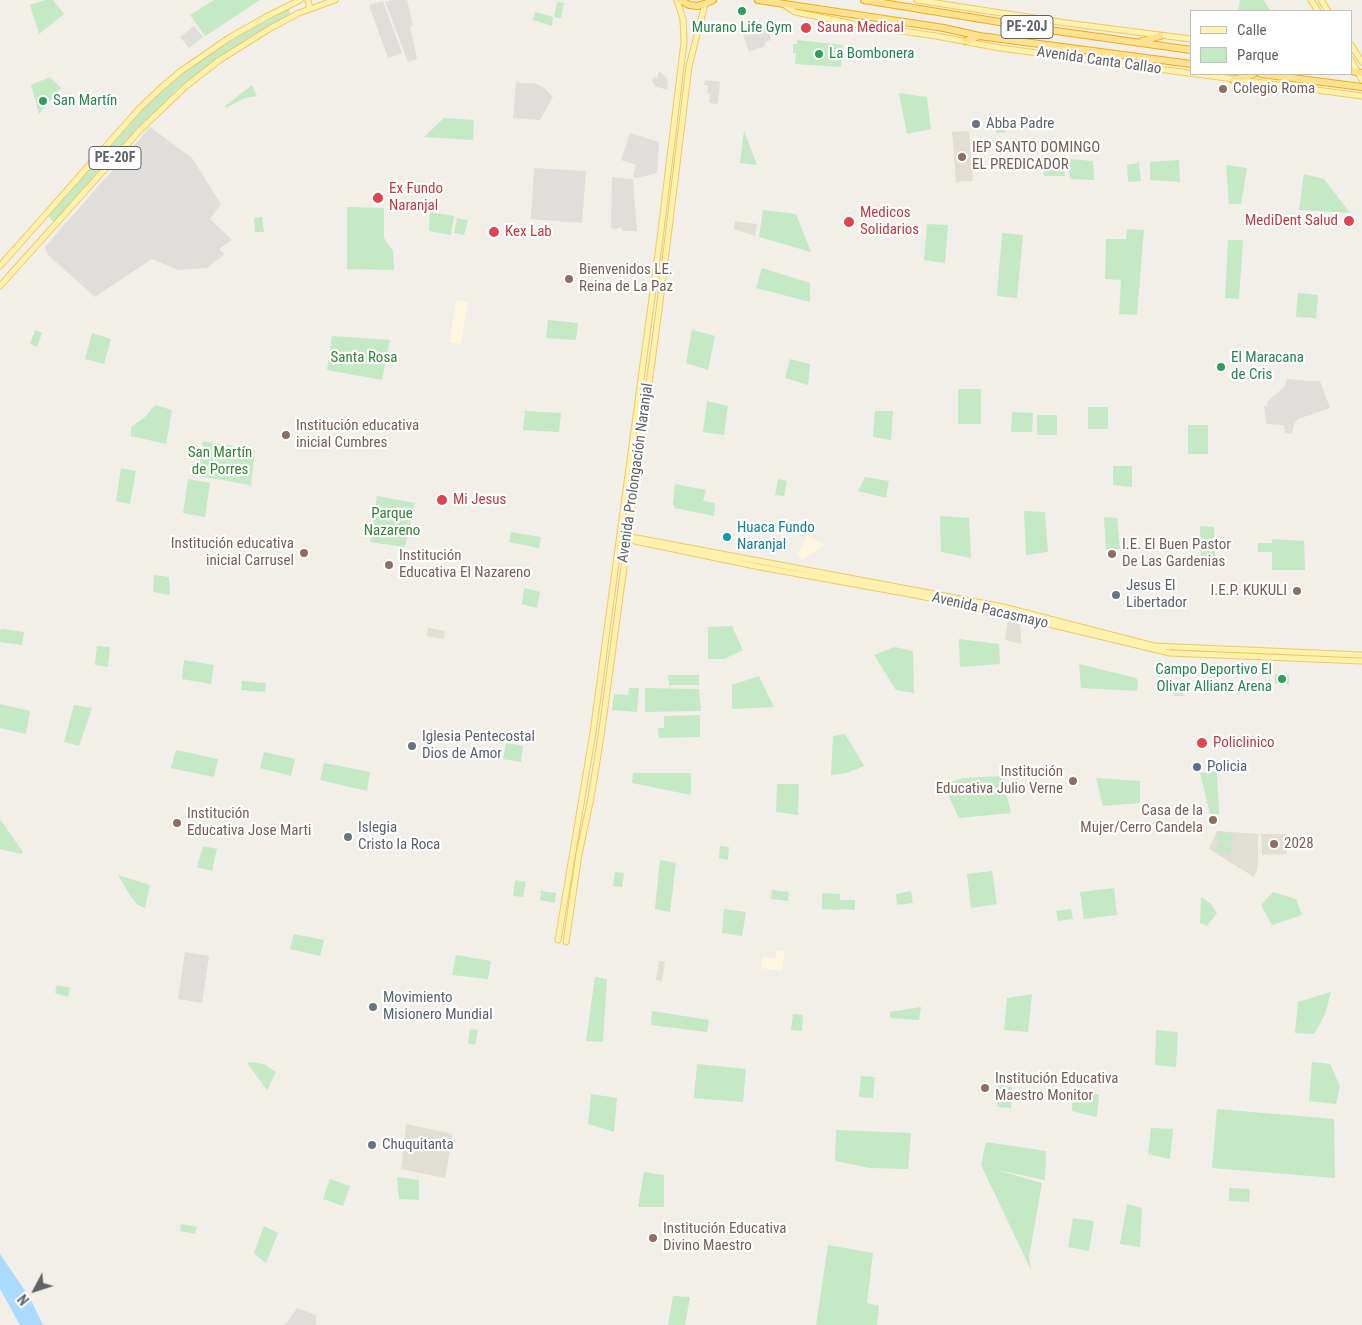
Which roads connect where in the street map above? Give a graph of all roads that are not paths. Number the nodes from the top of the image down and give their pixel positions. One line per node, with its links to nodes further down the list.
1 (308, 0): 11 (main road)
2 (335, 0): 11 (main road, PE-20F)
3 (678, 0): 10 (highway); 33 (main road, Avenida Prolongación Naranjal)
4 (713, 0): 10 (highway)
5 (758, 0): 9 (highway, Avenida Canta Callao / PE-20J)
6 (864, 0): 17 (highway, Avenida Canta Callao / PE-20J)
7 (917, 0): 14 (main road)
8 (297, 1): 12 (main road); 37 (main road, PE-20F)
9 (780, 3): 13 (highway, Avenida Canta Callao / PE-20J); 16 (main road, Avenida Canta Callao)
10 (705, 4): 34 (main road, Avenida Prolongación Naranjal)
11 (310, 9): 12 (main road, PE-20F)
12 (299, 13): 38 (main road, PE-20F)
13 (979, 36): 16 (highway); 23 (highway, Avenida Canta Callao / PE-20J)
14 (1160, 36): 15 (main road); 17 (highway)
15 (1190, 40)
16 (966, 42): 25 (main road, Avenida Canta Callao)
17 (1140, 42): 19 (highway, Avenida Canta Callao / PE-20J)
18 (1352, 46): 20 (main road)
19 (1190, 50)
20 (1355, 51): 21 (main road); 22 (main road)
21 (1362, 58)
22 (1362, 63)
23 (1190, 64)
24 (1357, 72): 30 (main road)
25 (1190, 74)
26 (1197, 75): 29 (main road, Avenida Canta Callao)
27 (1250, 75): 29 (highway)
28 (1269, 75): 31 (highway)
29 (1233, 80): 32 (main road, Avenida Canta Callao)
30 (1362, 80)
31 (1362, 87)
32 (1362, 96)
33 (666, 188): 35 (main road); 42 (main road, Avenida Prolongación Naranjal)
34 (673, 192): 36 (main road); 40 (main road, Avenida Prolongación Naranjal)
35 (660, 194)
36 (677, 200)
37 (0, 266)
38 (0, 286)
39 (664, 306): 40 (main road)
40 (659, 310): 45 (main road, Avenida Prolongación Naranjal)
41 (645, 311): 42 (main road)
42 (650, 320): 43 (main road, Avenida Prolongación Naranjal)
43 (631, 460): 44 (main road); 47 (main road, Avenida Prolongación Naranjal)
44 (625, 466)
45 (634, 494): 46 (main road); 48 (main road, Avenida Prolongación Naranjal)
46 (637, 502)
47 (620, 536): 48 (main road, Avenida Pacasmayo); 51 (main road, Avenida Prolongación Naranjal)
48 (627, 538): 52 (main road, Avenida Prolongación Naranjal); 53 (main road, Avenida Pacasmayo); 54 (main road, Avenida Pacasmayo)
49 (608, 588): 51 (main road)
50 (626, 592): 52 (main road)
51 (612, 593): 55 (main road, Avenida Prolongación Naranjal)
52 (619, 598): 57 (main road, Avenida Prolongación Naranjal)
53 (1362, 655)
54 (1362, 661)
55 (598, 694): 56 (main road); 61 (main road, Avenida Prolongación Naranjal)
56 (593, 699)
57 (606, 700): 58 (main road); 62 (main road, Avenida Prolongación Naranjal)
58 (609, 706)
59 (569, 844): 61 (main road)
60 (586, 848): 62 (main road)
61 (572, 853): 63 (main road, Avenida Prolongación Naranjal)
62 (579, 854): 64 (main road, Avenida Prolongación Naranjal)
63 (559, 939)
64 (566, 942)

